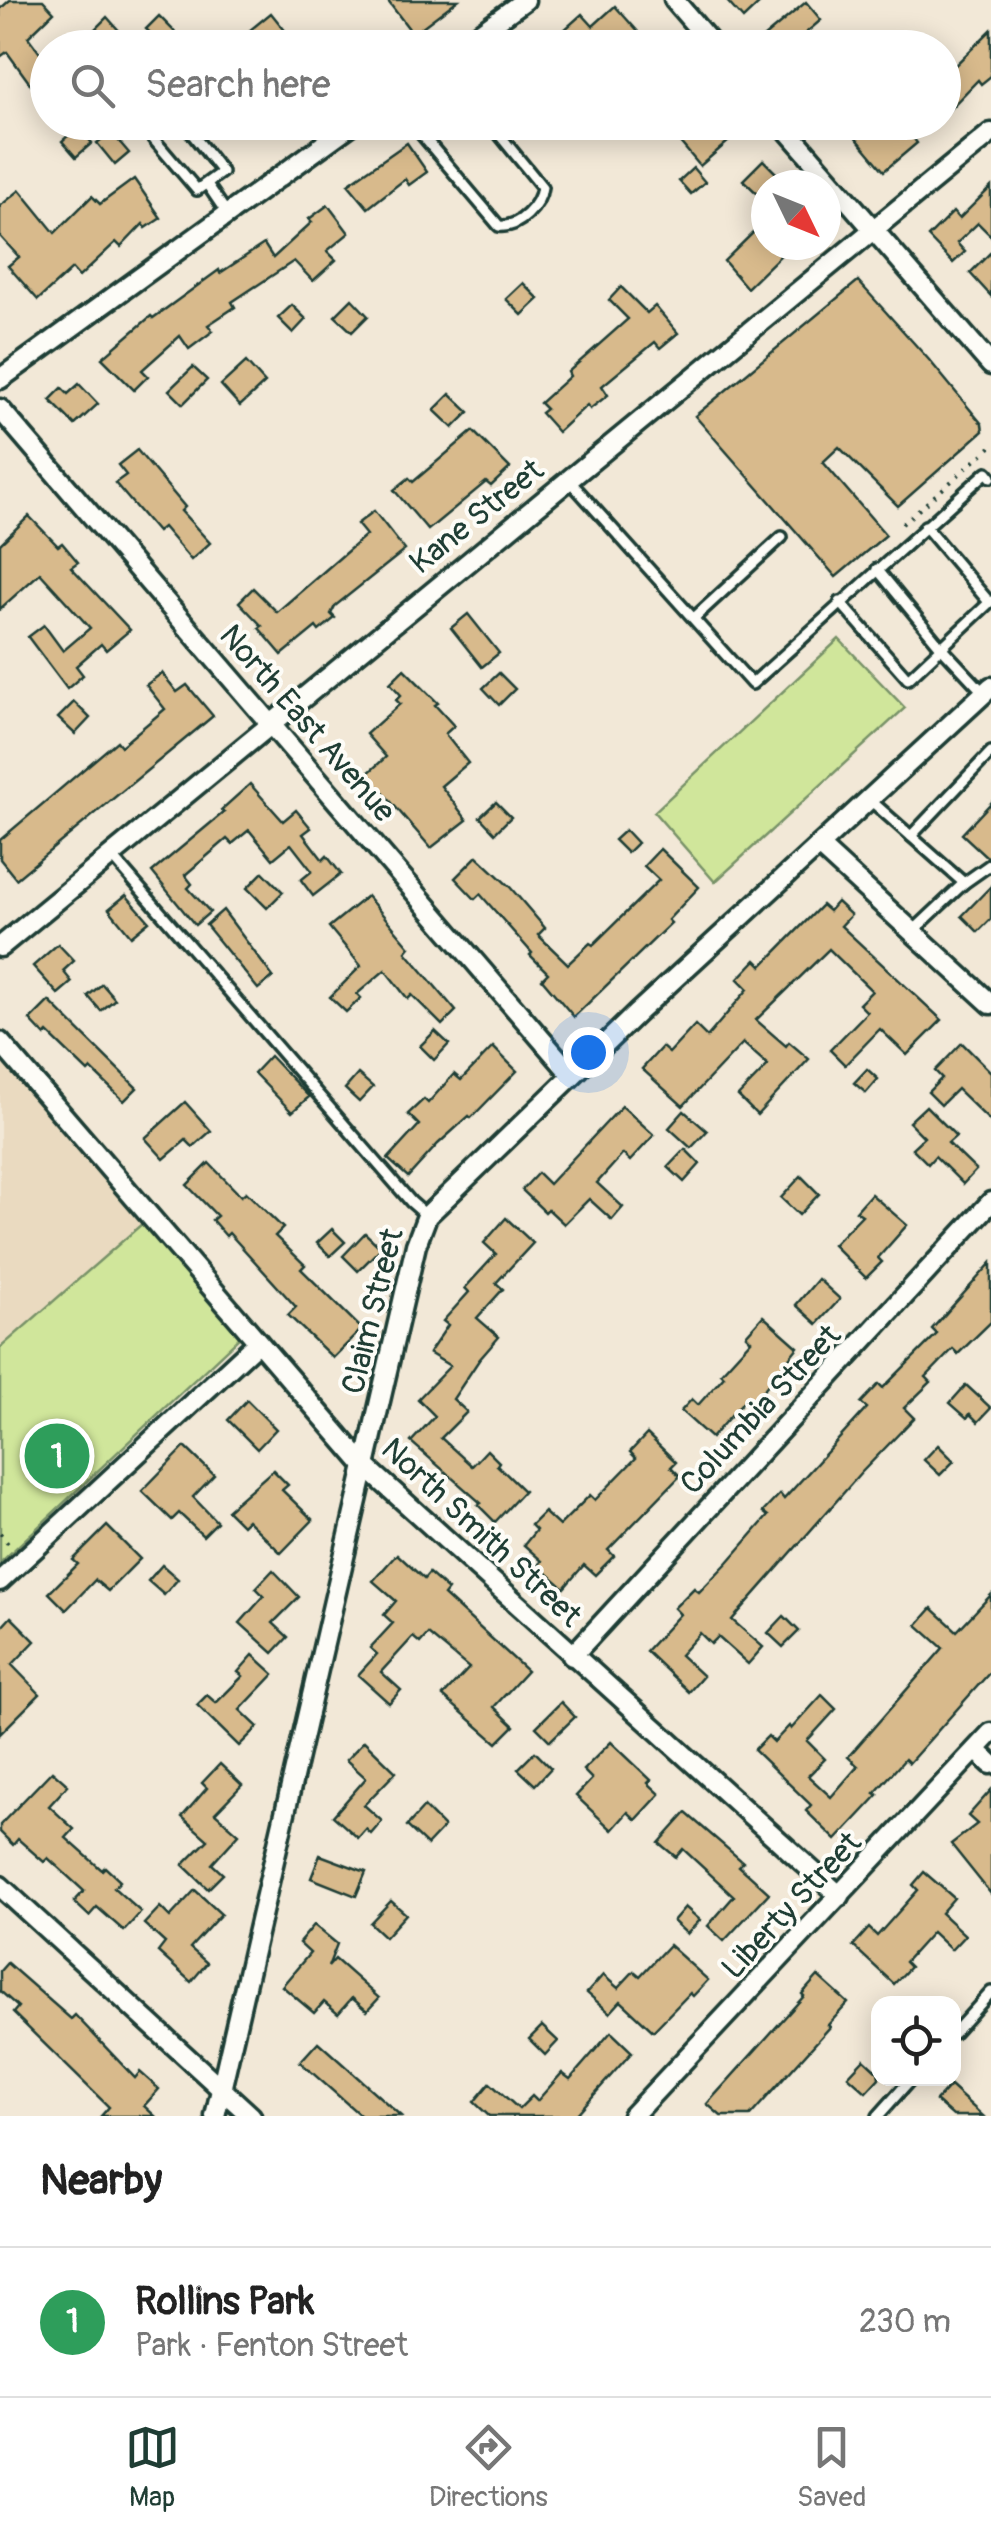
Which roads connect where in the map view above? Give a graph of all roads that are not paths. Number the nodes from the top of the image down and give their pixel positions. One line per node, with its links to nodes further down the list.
1 (525, 0): 3 (street)
2 (674, 0): 4 (street)
3 (484, 30)
4 (700, 30)
5 (991, 133): 14 (street, Kane Street)
6 (155, 140): 12 (lane)
7 (197, 140): 12 (lane)
8 (330, 140): 13 (street)
9 (426, 140): 10 (lane)
10 (504, 140)
11 (795, 140): 14 (street)
12 (207, 184): 13 (lane)
13 (228, 215): 16 (street)
14 (872, 230): 15 (street); 19 (street, Kane Street)
15 (991, 364)
16 (0, 379)
17 (0, 409): 28 (street, North East Avenue)
18 (991, 477): 20 (lane)
19 (568, 479): 25 (lane); 28 (street, Kane Street)
20 (925, 526): 22 (lane); 24 (lane)
21 (782, 537): 25 (lane)
22 (877, 568): 23 (lane); 26 (lane)
23 (840, 602): 25 (lane); 26 (lane)
24 (990, 602): 26 (lane)
25 (694, 618)
26 (941, 647): 27 (lane)
27 (988, 690): 30 (street, Claim Street)
28 (269, 724): 33 (street, Kane Street); 40 (street, North East Avenue)
29 (991, 752): 31 (lane)
30 (870, 799): 31 (lane); 32 (street, Claim Street)
31 (911, 836): 35 (lane)
32 (818, 846): 36 (street); 40 (street, Claim Street)
33 (111, 855): 37 (street, Kane Street); 42 (lane)
34 (991, 864): 35 (lane)
35 (964, 883): 36 (lane)
36 (912, 932): 38 (street)
37 (0, 947)
38 (991, 1004)
39 (0, 1042): 43 (street, North Smith Street)
40 (572, 1075): 42 (street, Claim Street)
41 (991, 1202): 46 (street, Columbia Street)
42 (427, 1216): 44 (street, Claim Street)
43 (258, 1342): 44 (street, North Smith Street); 45 (street)
44 (366, 1467): 46 (street, North Smith Street); 55 (street, Claim Street)
45 (0, 1581)
46 (572, 1656): 51 (street, North Smith Street)
47 (991, 1733): 48 (street, Liberty Street)
48 (976, 1750): 49 (street); 51 (street, Liberty Street)
49 (991, 1764)
50 (0, 1886): 55 (street)
51 (840, 1896): 58 (street, Liberty Street)
52 (991, 1992): 53 (lane)
53 (961, 2025)
54 (905, 2086): 59 (lane)
55 (220, 2088): 56 (street, Claim Street); 57 (street)
56 (215, 2116)
57 (251, 2116)
58 (632, 2116)
59 (878, 2116)

